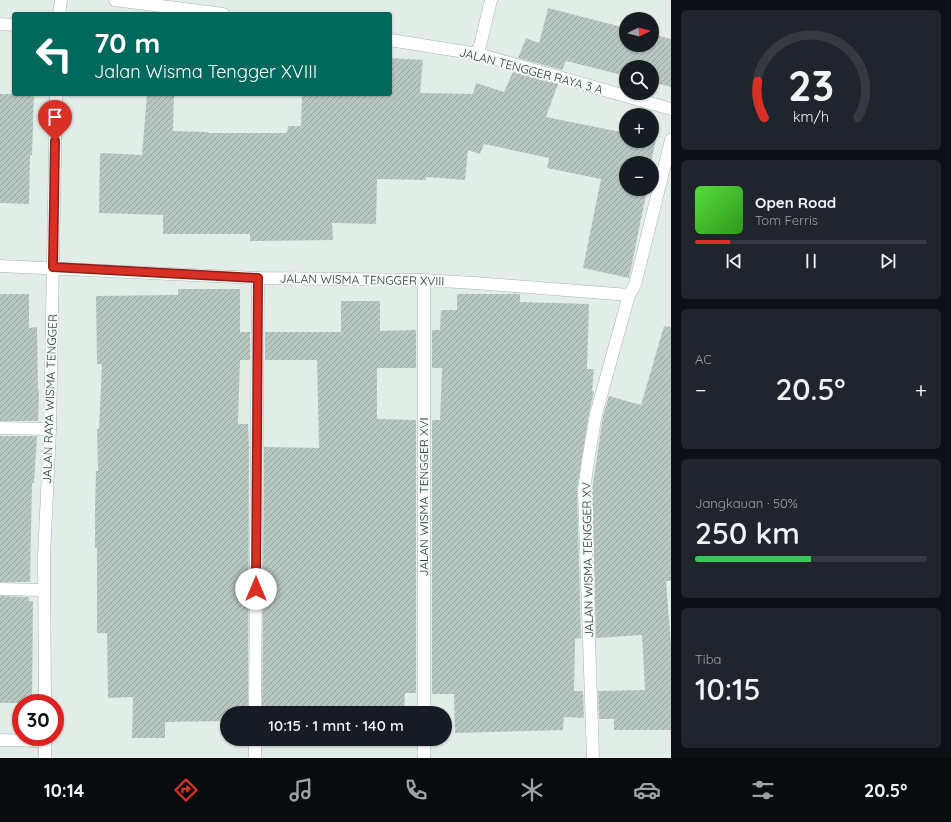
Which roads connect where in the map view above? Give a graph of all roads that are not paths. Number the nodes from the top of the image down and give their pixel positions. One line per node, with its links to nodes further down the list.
1 (61, 0): 4 (street)
2 (115, 0): 5 (street)
3 (490, 0): 9 (street)
4 (59, 12)
5 (208, 12)
6 (0, 24): 7 (street)
7 (12, 26)
8 (392, 40): 9 (street, JALAN TENGGER RAYA 3 A)
9 (478, 54): 11 (street, JALAN TENGGER RAYA 3 A)
10 (56, 96): 14 (street, JALAN RAYA WISMA TENGGER)
11 (671, 110)
12 (671, 140): 17 (street, JALAN WISMA TENGGER XV)
13 (0, 266): 14 (street, JALAN WISMA TENGGER XVIII)
14 (53, 267): 15 (street, JALAN WISMA TENGGER XVIII); 19 (street, JALAN RAYA WISMA TENGGER)
15 (258, 278): 16 (street, JALAN WISMA TENGGER XVIII); 23 (street)
16 (424, 280): 17 (street, JALAN WISMA TENGGER XVIII); 24 (street, JALAN WISMA TENGGER XVI)
17 (629, 295): 33 (street, JALAN WISMA TENGGER XV)
18 (0, 428): 19 (street)
19 (50, 429): 21 (street, JALAN RAYA WISMA TENGGER)
20 (0, 589): 21 (street)
21 (44, 590): 22 (street, JALAN RAYA WISMA TENGGER)
22 (45, 694)
23 (255, 706)
24 (424, 706)
25 (0, 740): 26 (street)
26 (12, 740)
27 (45, 746): 30 (street)
28 (255, 746): 31 (street)
29 (424, 746): 32 (street)
30 (45, 758)
31 (255, 758)
32 (424, 758)
33 (593, 758)

